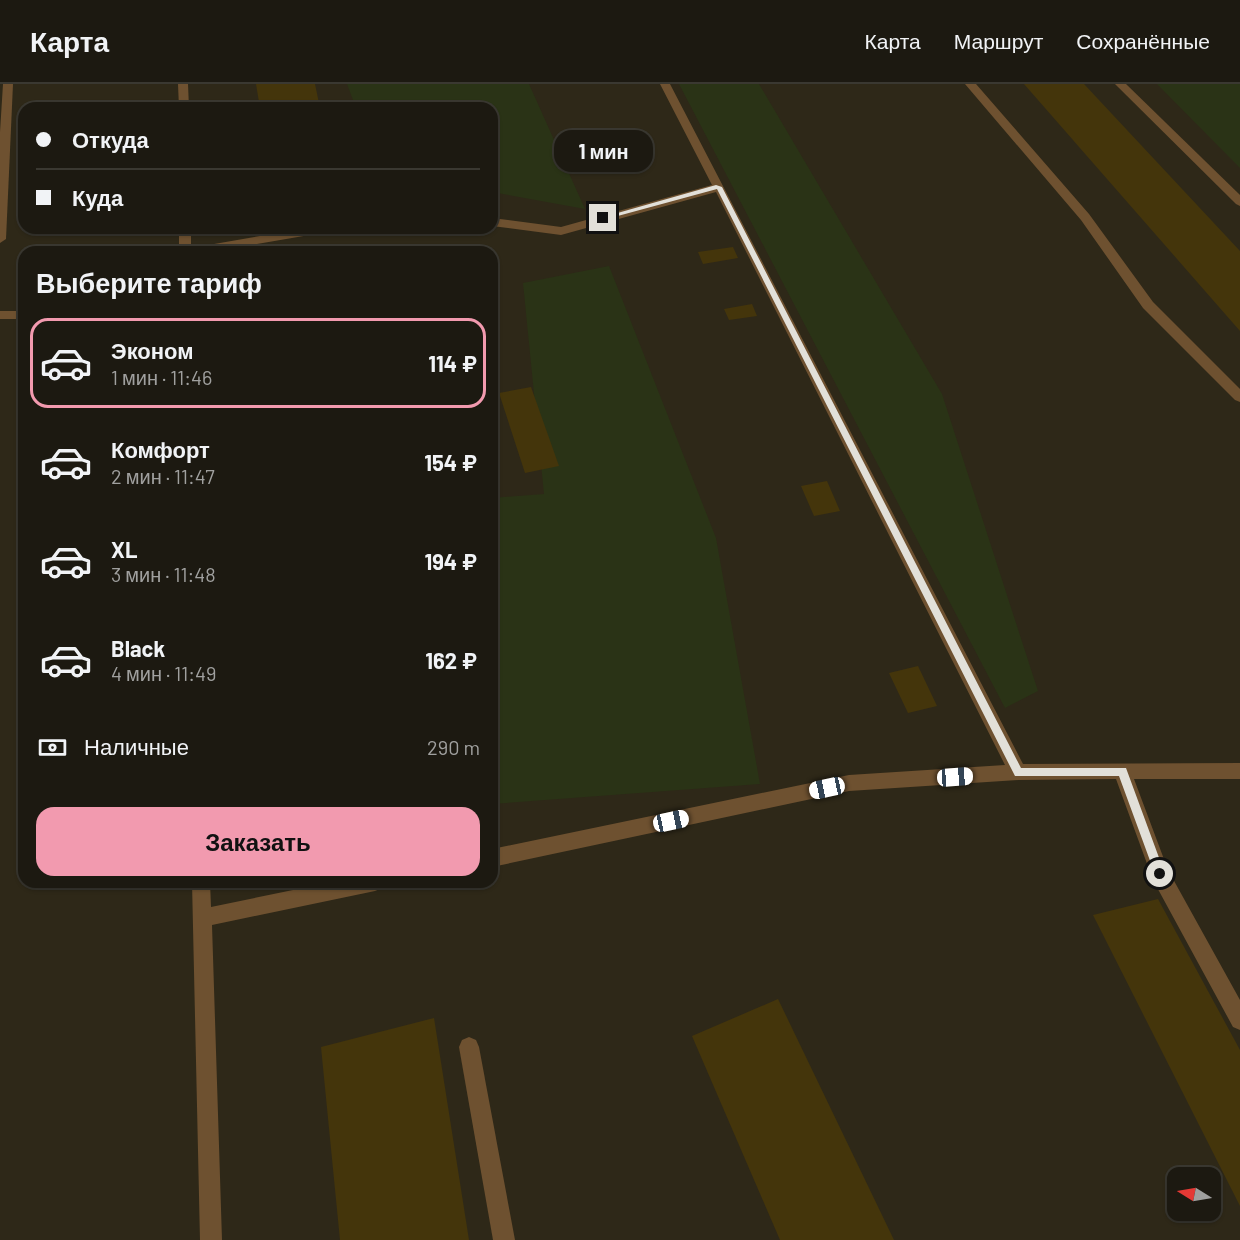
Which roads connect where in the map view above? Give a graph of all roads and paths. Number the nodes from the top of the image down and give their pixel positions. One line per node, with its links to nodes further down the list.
1 (8, 84): 11 (lane)
2 (183, 84): 6 (lane)
3 (665, 84): 7 (lane)
4 (970, 84): 15 (lane)
5 (1120, 84): 8 (lane)
6 (184, 102)
7 (719, 187): 9 (lane); 18 (lane)
8 (1240, 202)
9 (498, 223)
10 (292, 234): 12 (lane)
11 (0, 239)
12 (222, 246)
13 (0, 315): 14 (lane)
14 (18, 315)
15 (1240, 397)
16 (1122, 771): 17 (lane); 18 (lane); 23 (lane)
17 (1240, 771)
18 (1018, 772): 19 (lane)
19 (498, 857)
20 (201, 888): 22 (lane)
21 (346, 888): 22 (lane)
22 (202, 918): 25 (lane)
23 (1240, 1020)
24 (470, 1047): 26 (lane)
25 (211, 1240)
26 (504, 1240)

